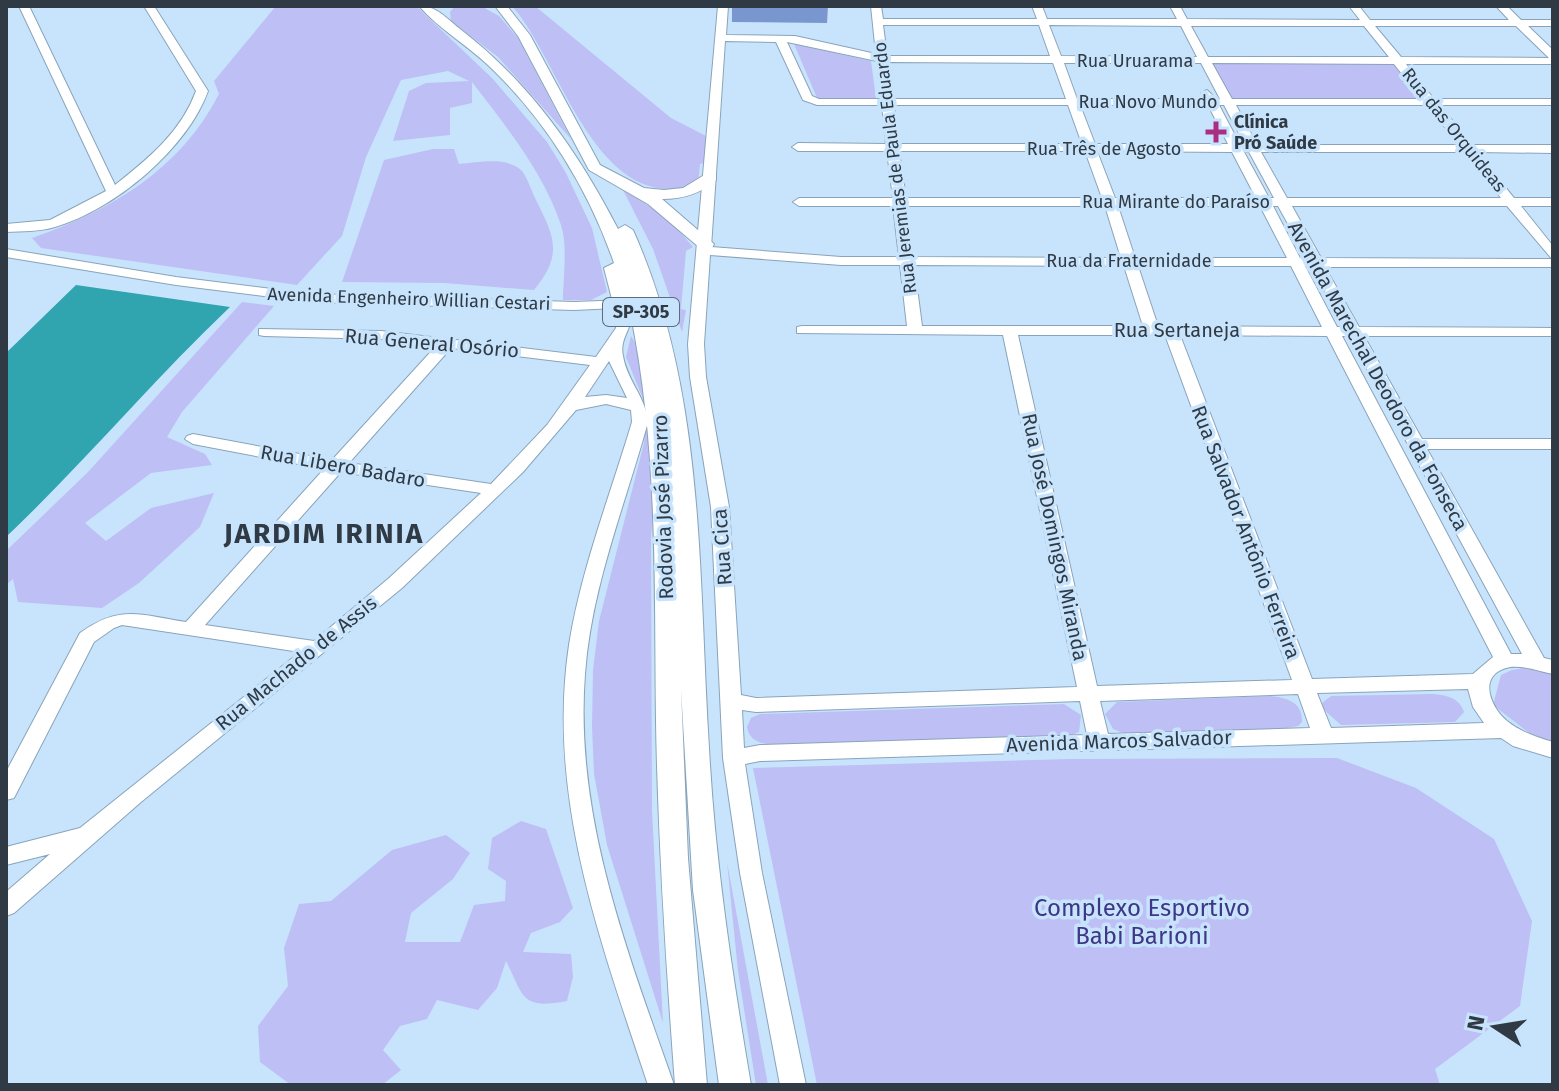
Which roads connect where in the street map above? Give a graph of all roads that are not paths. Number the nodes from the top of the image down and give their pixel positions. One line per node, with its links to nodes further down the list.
1 (24, 6): 42 (street)
2 (149, 6): 42 (street)
3 (425, 6): 19 (main road, Rodovia José Pizarro / SP-305)
4 (445, 6): 19 (main road)
5 (723, 6): 20 (street, Rua Cica)
6 (876, 6): 13 (street, Rua Jeremias de Paula Eduardo)
7 (1037, 6): 16 (street, Rua Salvador Antônio Ferreira)
8 (1161, 6): 14 (street, Avenida Marechal Deodoro da Fonseca)
9 (1175, 6): 14 (street, Avenida Marechal Deodoro da Fonseca)
10 (1354, 6): 15 (street, Rua das Orquideas)
11 (1501, 6): 17 (street)
12 (500, 7): 39 (main road, Rodovia José Pizarro)
13 (877, 22): 16 (street); 23 (street, Rua Jeremias de Paula Eduardo)
14 (1176, 22): 15 (street); 16 (street); 24 (street, Avenida Marechal Deodoro da Fonseca)
15 (1367, 22): 17 (street); 26 (street, Rua das Orquideas)
16 (1043, 23): 25 (street, Rua Salvador Antônio Ferreira)
17 (1519, 23): 18 (street); 22 (street)
18 (1553, 23)
19 (447, 26): 38 (main road, Rodovia José Pizarro / SP-305)
20 (719, 38): 21 (street, Rua Uruarama); 40 (street, Rua Cica)
21 (780, 38): 23 (street, Rua Uruarama); 28 (street, Rua Novo Mundo)
22 (1553, 58): 26 (street, Rua Uruarama)
23 (882, 59): 25 (street, Rua Uruarama); 28 (street, Rua Jeremias de Paula Eduardo)
24 (1196, 60): 25 (street, Rua Uruarama); 26 (street, Rua Uruarama); 30 (street, Avenida Marechal Deodoro da Fonseca)
25 (1056, 61): 29 (street, Rua Salvador Antônio Ferreira)
26 (1397, 61): 27 (street, Rua das Orquideas)
27 (1430, 101): 30 (street, Rua Novo Mundo); 31 (street, Rua Novo Mundo); 36 (street, Rua das Orquideas)
28 (887, 102): 29 (street, Rua Novo Mundo); 33 (street, Rua Jeremias de Paula Eduardo)
29 (1072, 102): 30 (street, Rua Novo Mundo); 34 (street, Rua Salvador Antônio Ferreira)
30 (1219, 102): 35 (street, Avenida Marechal Deodoro da Fonseca)
31 (1553, 102)
32 (798, 147): 33 (street, Rua Três de Agosto)
33 (893, 148): 34 (street, Rua Três de Agosto); 44 (street, Rua Jeremias de Paula Eduardo)
34 (1091, 149): 35 (street, Rua Três de Agosto); 45 (street, Rua Salvador Antônio Ferreira)
35 (1245, 149): 36 (street, Rua Três de Agosto); 46 (street, Avenida Marechal Deodoro da Fonseca); 47 (street, Avenida Marechal Deodoro da Fonseca)
36 (1469, 149): 37 (street, Rua Três de Agosto); 48 (street, Rua das Orquideas)
37 (1553, 149)
38 (570, 155): 59 (main road); 72 (main road, Rodovia José Pizarro / SP-305)
39 (592, 163): 41 (main road); 97 (main road, Rodovia José Pizarro)
40 (711, 177): 41 (main road); 51 (street, Rua Cica)
41 (634, 188): 51 (main road)
42 (113, 193): 50 (street)
43 (799, 202): 44 (street, Rua Mirante do Paraíso)
44 (898, 202): 45 (street, Rua Mirante do Paraíso); 56 (street, Rua Jeremias de Paula Eduardo)
45 (1110, 202): 46 (street, Rua Mirante do Paraíso); 54 (street, Rua Salvador Antônio Ferreira)
46 (1265, 202): 47 (street, Rua Mirante do Paraíso); 55 (street, Avenida Marechal Deodoro da Fonseca)
47 (1283, 202): 48 (street, Rua Mirante do Paraíso); 57 (street, Avenida Marechal Deodoro da Fonseca)
48 (1511, 202): 49 (street, Rua Mirante do Paraíso); 53 (street, Rua das Orquideas)
49 (1553, 202)
50 (6, 227)
51 (706, 247): 56 (street, Rua da Fraternidade); 85 (street, Rua Cica)
52 (6, 253): 59 (street, Avenida Engenheiro Willian Cestari)
53 (1553, 255)
54 (1129, 261): 55 (street, Rua da Fraternidade); 56 (street, Rua da Fraternidade); 60 (street, Rua Salvador Antônio Ferreira)
55 (1295, 261): 57 (street, Rua da Fraternidade); 62 (street, Avenida Marechal Deodoro da Fonseca)
56 (905, 262): 63 (street, Rua Jeremias de Paula Eduardo)
57 (1315, 262): 58 (street, Rua da Fraternidade); 64 (street, Avenida Marechal Deodoro da Fonseca)
58 (1553, 263)
59 (622, 303): 68 (street)
60 (1160, 329): 62 (street, Rua Sertaneja); 66 (street, Rua Sertaneja); 83 (street, Rua Salvador Antônio Ferreira)
61 (802, 330): 63 (street, Rua Sertaneja)
62 (1332, 330): 64 (street, Rua Sertaneja); 80 (street, Avenida Marechal Deodoro da Fonseca)
63 (915, 331): 66 (street, Rua Sertaneja)
64 (1355, 331): 67 (street, Rua Sertaneja); 74 (street, Avenida Marechal Deodoro da Fonseca)
65 (264, 332): 69 (street, Rua General Osório)
66 (1010, 332): 84 (street, Rua José Domingos Miranda)
67 (1553, 332)
68 (620, 336): 70 (street, Rua Machado de Assis); 72 (street)
69 (448, 342): 70 (street, Rua General Osório); 76 (street)
70 (599, 362): 71 (street, Rua Machado de Assis)
71 (571, 406): 72 (street); 77 (street, Rua Machado de Assis)
72 (650, 407): 95 (street); 96 (main road, Rodovia José Pizarro)
73 (193, 439): 76 (street, Rua Libero Badaro)
74 (1416, 444): 75 (street); 81 (street, Avenida Marechal Deodoro da Fonseca)
75 (1553, 444)
76 (335, 466): 77 (street, Rua Libero Badaro); 78 (street)
77 (493, 490): 79 (street, Rua Machado de Assis)
78 (192, 627): 79 (street); 91 (street)
79 (317, 648): 92 (street, Rua Machado de Assis)
80 (1505, 662): 81 (street); 82 (street)
81 (1544, 664)
82 (1477, 681): 83 (street); 86 (street)
83 (1304, 687): 84 (street); 87 (street, Rua Salvador Antônio Ferreira)
84 (1089, 694): 85 (street); 88 (street, Rua José Domingos Miranda)
85 (729, 700): 90 (street, Rua Cica)
86 (1504, 730): 87 (street, Avenida Marcos Salvador); 89 (street)
87 (1323, 735): 88 (street, Avenida Marcos Salvador)
88 (1099, 742): 90 (street, Avenida Marcos Salvador)
89 (1551, 752)
90 (734, 758): 98 (street, Rua Cica)
91 (6, 792)
92 (82, 836): 93 (street); 94 (street, Rua Machado de Assis)
93 (6, 856)
94 (6, 906)
95 (661, 1085)
96 (691, 1085)
97 (735, 1085)
98 (793, 1085)

